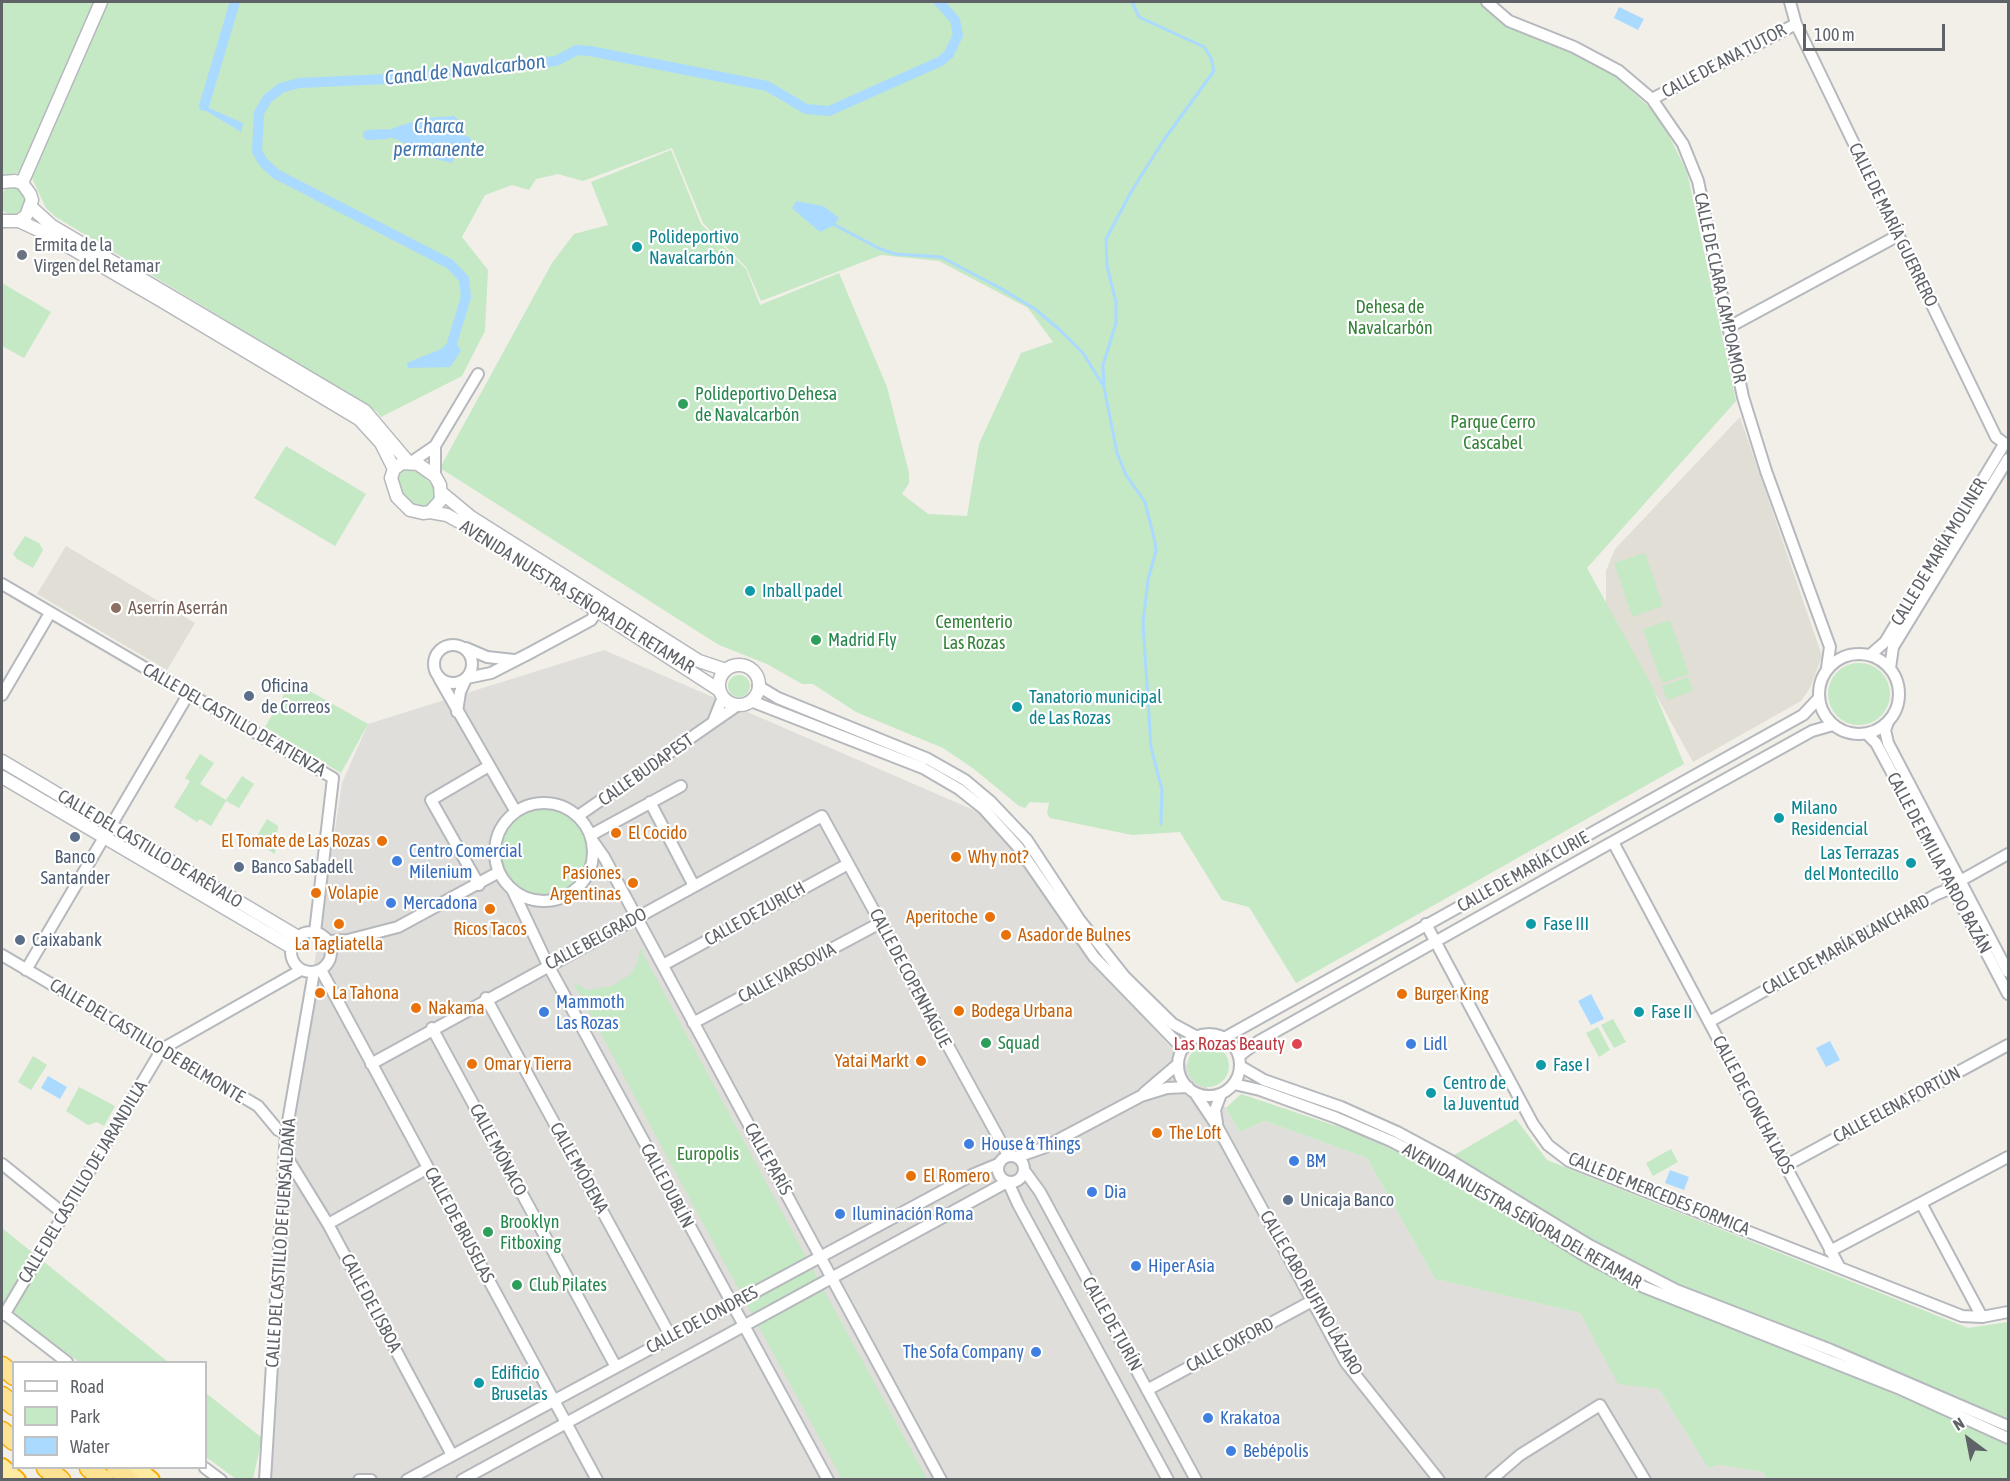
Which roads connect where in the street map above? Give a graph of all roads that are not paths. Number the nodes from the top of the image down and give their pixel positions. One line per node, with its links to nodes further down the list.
1 (101, 2): 7 (street)
2 (1487, 2): 5 (street, CALLE DE CLARA CAMPOAMOR)
3 (1790, 2): 4 (street, CALLE DE MARÍA GUERRERO)
4 (1796, 24): 5 (street, CALLE DE ANA TUTOR); 11 (street, CALLE DE MARÍA GUERRERO)
5 (1652, 99): 12 (street, CALLE DE CLARA CAMPOAMOR)
6 (2, 182): 7 (street)
7 (22, 183): 8 (street)
8 (31, 207): 10 (street); 17 (street)
9 (2, 221): 10 (street)
10 (19, 221): 18 (street)
11 (1899, 236): 12 (street); 14 (street, CALLE DE MARÍA GUERRERO)
12 (1729, 327): 25 (street, CALLE DE CLARA CAMPOAMOR)
13 (478, 374): 15 (street)
14 (2007, 443): 28 (street, CALLE DE MARÍA MOLINER)
15 (435, 446): 17 (street); 19 (street)
16 (2008, 459): 31 (street, CALLE DE MARÍA MOLINER)
17 (410, 463): 18 (street); 19 (street)
18 (394, 469): 21 (street)
19 (435, 476): 20 (street)
20 (442, 493): 21 (street); 32 (street, AVENIDA NUESTRA SEÑORA DEL RETAMAR)
21 (430, 512): 23 (street, AVENIDA NUESTRA SEÑORA DEL RETAMAR)
22 (2, 584): 24 (street, CALLE DEL CASTILLO DE ATIENZA)
23 (597, 611): 29 (street); 37 (street, AVENIDA NUESTRA SEÑORA DEL RETAMAR)
24 (50, 613): 36 (street, CALLE DEL CASTILLO DE ATIENZA); 38 (street)
25 (1830, 647): 27 (street); 30 (street, CALLE DE CLARA CAMPOAMOR)
26 (466, 648): 29 (street); 33 (street); 34 (street)
27 (1848, 655): 28 (street); 30 (street)
28 (1870, 655): 31 (street)
29 (514, 660): 34 (street)
30 (1827, 668): 39 (street)
31 (1890, 668): 43 (street)
32 (726, 670): 35 (street); 37 (street)
33 (439, 678): 34 (street); 42 (street)
34 (466, 679): 42 (street)
35 (758, 686): 40 (street); 86 (street)
36 (189, 693): 55 (street); 70 (street, CALLE DEL CASTILLO DE ATIENZA)
37 (721, 693): 41 (street); 44 (street, CALLE BUDAPEST)
38 (2, 695)
39 (1818, 699): 45 (street); 69 (street, CALLE DE MARÍA CURIE)
40 (751, 701): 41 (street); 90 (street)
41 (738, 705): 44 (street, CALLE BUDAPEST)
42 (457, 712): 48 (street)
43 (1888, 722): 46 (street); 62 (street, CALLE DE EMILIA PARDO BAZÁN)
44 (713, 723): 53 (street, CALLE BUDAPEST)
45 (1833, 725): 46 (street); 58 (street, CALLE DE MARÍA CURIE)
46 (1867, 734): 62 (street, CALLE DE EMILIA PARDO BAZÁN)
47 (2, 761): 55 (street, CALLE DEL CASTILLO DE ARÉVALO)
48 (489, 766): 52 (street); 63 (street)
49 (2, 777): 56 (street, CALLE DEL CASTILLO DE ARÉVALO)
50 (681, 786): 51 (street)
51 (650, 802): 57 (street); 64 (street)
52 (516, 812): 53 (street); 61 (street)
53 (578, 816): 57 (street)
54 (822, 816): 60 (street, CALLE DE COPENHAGUE); 64 (street, CALLE BELGRADO)
55 (110, 825): 56 (street); 72 (street, CALLE DEL CASTILLO DE ARÉVALO)
56 (103, 836): 72 (street, CALLE DEL CASTILLO DE ARÉVALO); 77 (street)
57 (591, 837): 65 (street); 67 (street, CALLE PARÍS)
58 (1613, 842): 73 (street, CALLE DE MARÍA CURIE); 83 (street, CALLE DE CONCHA LAOS)
59 (2008, 854): 62 (street, CALLE DE MARÍA BLANCHARD)
60 (848, 864): 68 (street, CALLE DE COPENHAGUE); 76 (street, CALLE DE ZURICH)
61 (499, 872): 63 (street); 65 (street)
62 (1956, 884): 66 (street, CALLE DE MARÍA BLANCHARD); 81 (street, CALLE DE EMILIA PARDO BAZÁN); 83 (street, CALLE DE MARÍA BLANCHARD)
63 (479, 885): 71 (street)
64 (694, 886): 67 (street, CALLE BELGRADO)
65 (512, 889): 75 (street, CALLE DUBLÍN)
66 (1977, 913): 80 (street, CALLE DE EMILIA PARDO BAZÁN)
67 (637, 917): 75 (street, CALLE BELGRADO); 76 (street, CALLE PARÍS)
68 (880, 923): 84 (street, CALLE VARSOVIA); 103 (street, CALLE DE COPENHAGUE)
69 (1426, 924): 73 (street, CALLE DE MERCEDES FORMICA); 87 (street, CALLE DE MARÍA CURIE)
70 (315, 933): 71 (street); 72 (street)
71 (328, 941): 79 (street)
72 (295, 942): 78 (street)
73 (1437, 942): 91 (street, CALLE DE MARÍA CURIE); 113 (street, CALLE DE MERCEDES FORMICA)
74 (2, 955): 77 (street, CALLE DEL CASTILLO DE BELMONTE)
75 (548, 965): 82 (street, CALLE BELGRADO); 118 (street, CALLE DUBLÍN)
76 (663, 965): 84 (street, CALLE PARÍS)
77 (26, 970): 89 (street, CALLE DEL CASTILLO DE BELMONTE)
78 (301, 970): 79 (street); 89 (street)
79 (317, 971): 92 (street, CALLE DE BRUSELAS); 99 (street, CALLE DEL CASTILLO DE FUENSALDAÑA)
80 (2008, 972)
81 (2008, 994)
82 (486, 998): 85 (street, CALLE BELGRADO); 123 (street, CALLE MÓDENA)
83 (1709, 1022): 105 (street, CALLE DE CONCHA LAOS)
84 (693, 1023): 114 (street, CALLE PARÍS)
85 (432, 1028): 92 (street, CALLE BELGRADO); 125 (street, CALLE MÓNACO)
86 (1197, 1037): 87 (street); 90 (street)
87 (1224, 1038): 91 (street)
88 (2008, 1045): 105 (street, CALLE ELENA FORTÚN)
89 (162, 1049): 99 (street, CALLE DEL CASTILLO DE BELMONTE); 110 (street, CALLE DEL CASTILLO DE JARANDILLA)
90 (1183, 1050): 93 (street)
91 (1239, 1061): 94 (street); 129 (street, AVENIDA NUESTRA SEÑORA DEL RETAMAR)
92 (371, 1064): 106 (street, CALLE DE BRUSELAS)
93 (1178, 1064): 95 (street); 97 (street)
94 (1234, 1084): 96 (street); 130 (street, AVENIDA NUESTRA SEÑORA DEL RETAMAR)
95 (1191, 1090): 96 (street); 97 (street); 98 (street, CALLE CABO RUFINO LÁZARO)
96 (1221, 1094): 98 (street)
97 (1141, 1096): 100 (street)
98 (1217, 1126): 117 (street, CALLE CABO RUFINO LÁZARO)
99 (286, 1133): 101 (street, CALLE DEL CASTILLO DE FUENSALDAÑA)
100 (1043, 1148): 103 (street, CALLE DE LONDRES); 107 (street, CALLE DE LONDRES)
101 (285, 1154): 111 (street, CALLE DE LISBOA); 142 (street, CALLE DEL CASTILLO DE FUENSALDAÑA)
102 (2008, 1157): 109 (street)
103 (1006, 1159): 107 (street, CALLE DE TURÍN); 108 (street, CALLE DE TURÍN); 114 (street, CALLE DE LONDRES)
104 (2, 1164): 110 (street)
105 (1785, 1166): 112 (street, CALLE DE CONCHA LAOS)
106 (428, 1168): 111 (street); 127 (street, CALLE DE BRUSELAS)
107 (1024, 1169): 108 (street, CALLE DE LONDRES); 126 (street, CALLE DE TURÍN)
108 (1008, 1182): 116 (street, CALLE DE LONDRES); 150 (street, CALLE DE TURÍN)
109 (1921, 1203): 112 (street); 121 (street)
110 (64, 1214): 120 (street, CALLE DEL CASTILLO DE JARANDILLA)
111 (328, 1224): 131 (street, CALLE DE LISBOA)
112 (1828, 1246): 113 (street); 115 (street, CALLE DE CONCHA LAOS)
113 (1811, 1255): 115 (street, CALLE DE MERCEDES FORMICA)
114 (821, 1257): 116 (street, CALLE PARÍS); 118 (street, CALLE DE LONDRES)
115 (1839, 1266): 121 (street, CALLE DE MERCEDES FORMICA)
116 (832, 1278): 122 (street, CALLE DE LONDRES); 149 (street, CALLE PARÍS)
117 (1312, 1301): 126 (street, CALLE OXFORD); 152 (street, CALLE CABO RUFINO LÁZARO)
118 (733, 1304): 122 (street, CALLE DUBLÍN); 123 (street, CALLE DE LONDRES)
119 (2008, 1312): 121 (street, CALLE DE MERCEDES FORMICA)
120 (3, 1313): 124 (street)
121 (1982, 1317)
122 (745, 1326): 128 (street, CALLE DE LONDRES); 148 (street, CALLE DUBLÍN)
123 (671, 1337): 125 (street, CALLE DE LONDRES)
124 (66, 1361)
125 (616, 1367): 127 (street, CALLE DE LONDRES)
126 (1148, 1390): 151 (street, CALLE DE TURÍN)
127 (554, 1400): 128 (street, CALLE DE BRUSELAS); 131 (street, CALLE DE LONDRES)
128 (566, 1423): 146 (street, CALLE DE LONDRES); 147 (street, CALLE DE BRUSELAS)
129 (2008, 1426)
130 (2008, 1438)
131 (452, 1455): 145 (street, CALLE DE LONDRES)
132 (2, 1467): 137 (highway)
133 (207, 1468): 141 (street)
134 (48, 1469): 138 (highway)
135 (92, 1469): 139 (highway)
136 (138, 1469): 140 (highway)
137 (17, 1479)
138 (61, 1479)
139 (104, 1479)
140 (151, 1479)
141 (221, 1479)
142 (265, 1479)
143 (359, 1479): 144 (street)
144 (371, 1479)
145 (407, 1479)
146 (462, 1479)
147 (597, 1479)
148 (828, 1479)
149 (941, 1479)
150 (1168, 1479)
151 (1196, 1479)
152 (1439, 1479)
153 (1491, 1479): 154 (street)
154 (1645, 1479)

